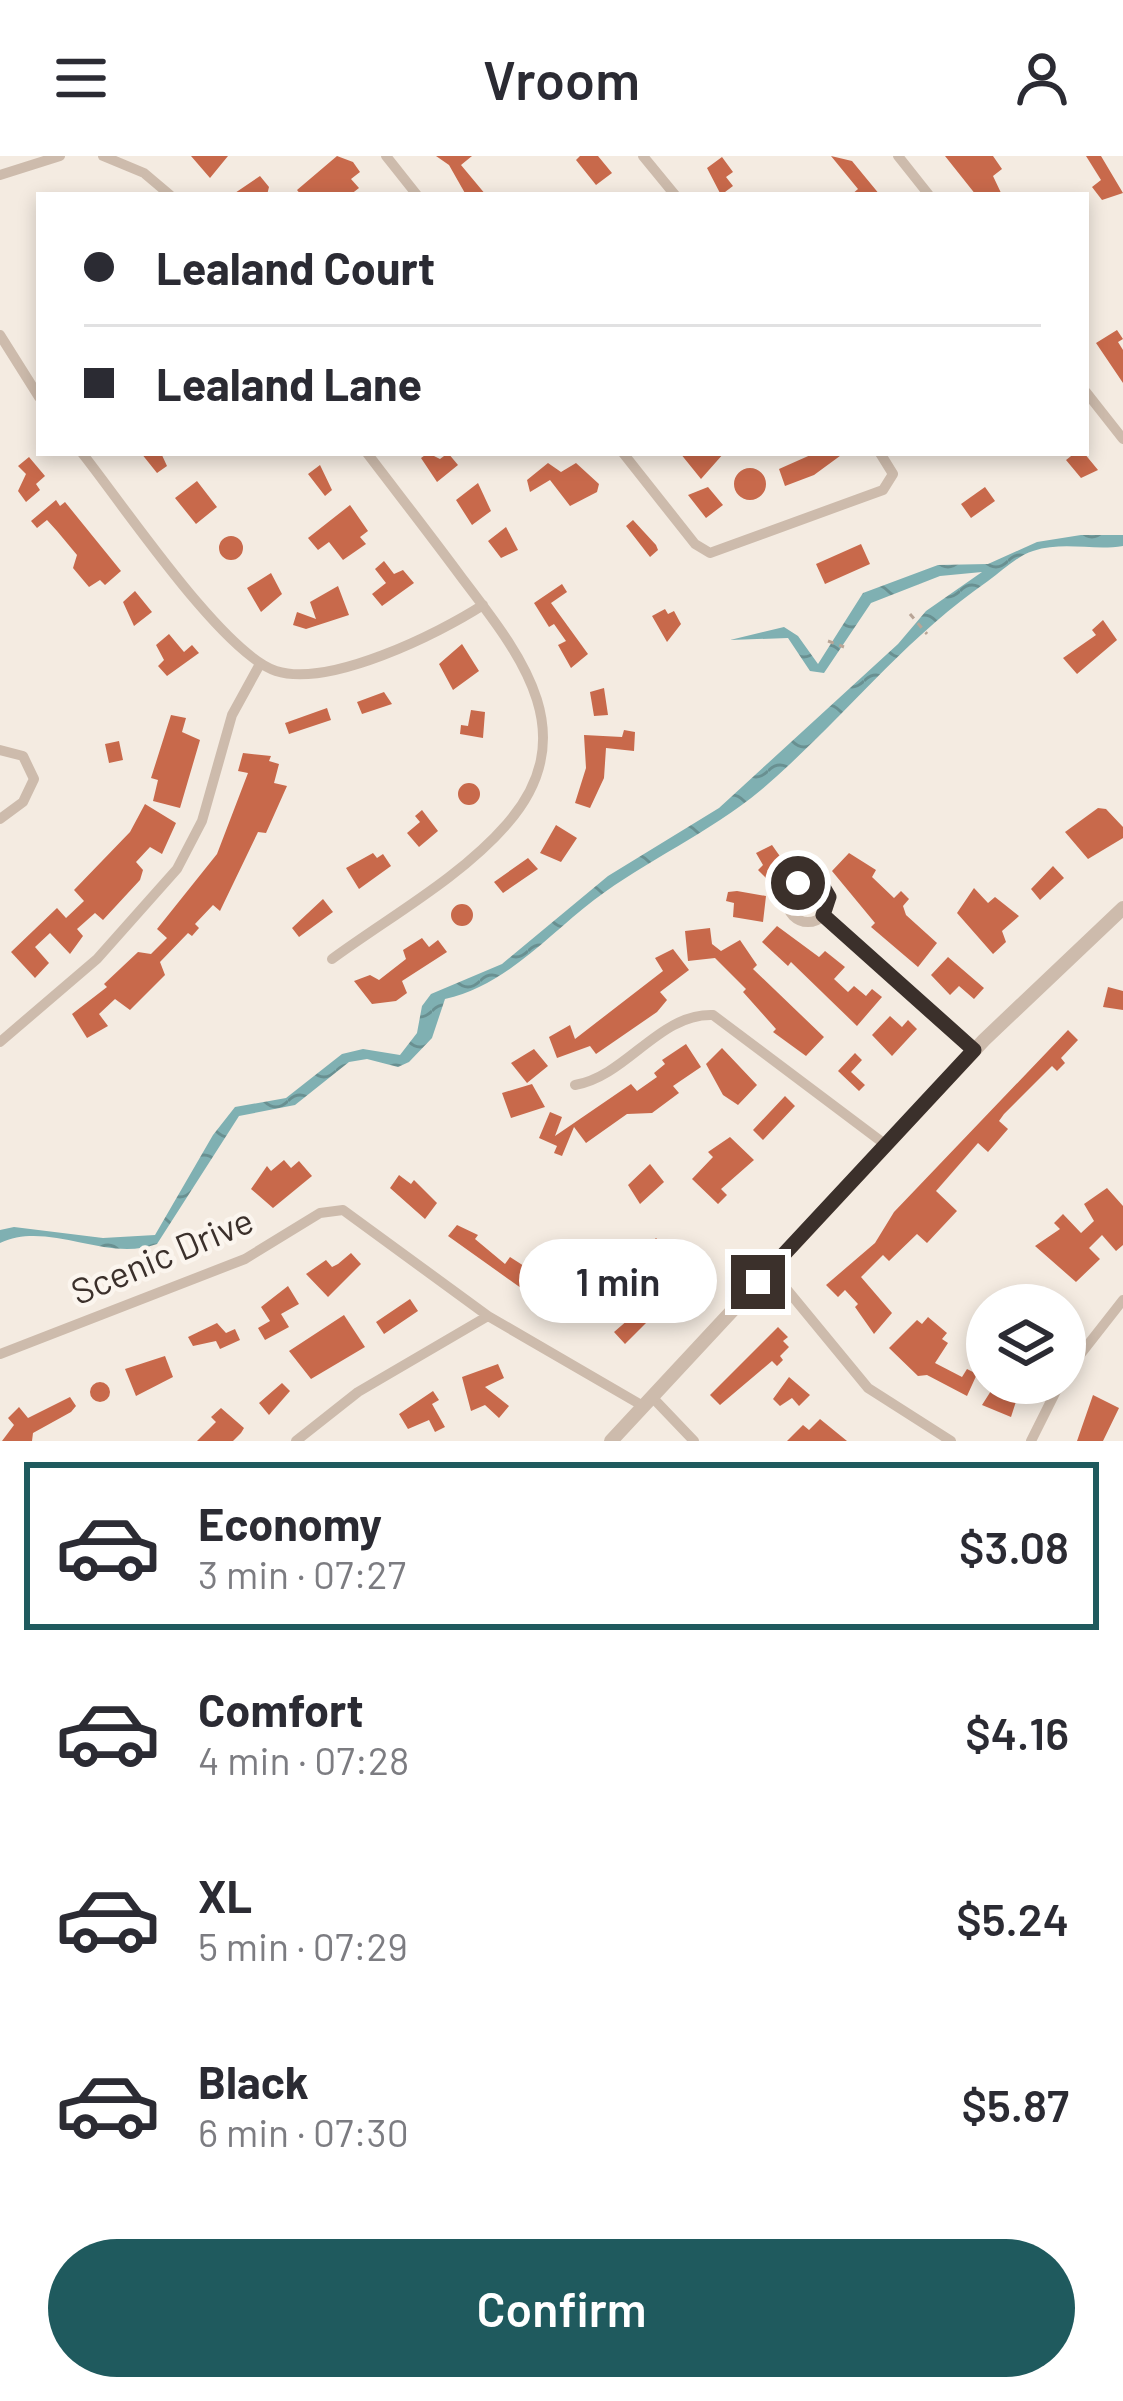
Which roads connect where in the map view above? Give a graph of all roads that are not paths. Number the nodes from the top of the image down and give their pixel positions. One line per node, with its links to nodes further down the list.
1 (60, 156): 6 (street)
2 (103, 156): 7 (street)
3 (386, 156): 8 (street)
4 (643, 156): 9 (street)
5 (898, 156): 10 (street)
6 (0, 175)
7 (166, 192)
8 (415, 192)
9 (673, 192)
10 (927, 192)
11 (0, 335): 12 (street)
12 (36, 392)
13 (1089, 396): 14 (street)
14 (1123, 439)
15 (84, 456): 20 (street)
16 (369, 456): 19 (street)
17 (625, 456): 18 (street)
18 (882, 456)
19 (483, 605): 20 (street); 25 (street)
20 (260, 664): 28 (street)
21 (0, 750): 22 (street)
22 (0, 819)
23 (1123, 908): 29 (street)
24 (823, 915): 29 (street)
25 (332, 959)
26 (707, 999): 27 (street)
27 (707, 1015): 30 (street); 31 (street)
28 (0, 1042)
29 (974, 1050): 31 (street)
30 (575, 1085)
31 (886, 1145): 32 (street)
32 (770, 1270): 37 (street); 42 (street)
33 (1123, 1300): 35 (street)
34 (488, 1316): 36 (street, Scenic Drive); 37 (street); 39 (street)
35 (1086, 1347)
36 (0, 1354)
37 (648, 1401): 40 (street); 41 (street)
38 (1050, 1404): 43 (street)
39 (296, 1441)
40 (611, 1441)
41 (694, 1441)
42 (951, 1441)
43 (1031, 1441)

